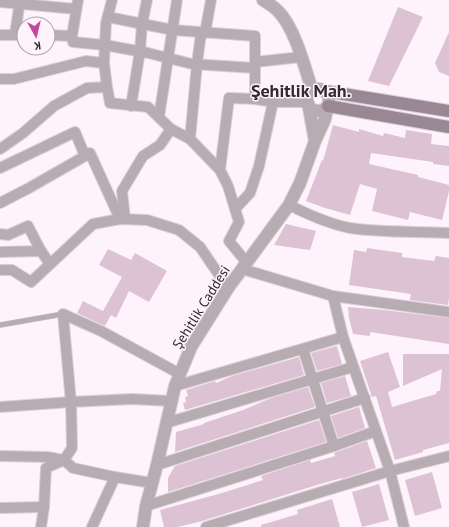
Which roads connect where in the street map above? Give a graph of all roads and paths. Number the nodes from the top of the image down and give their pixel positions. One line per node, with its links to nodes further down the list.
1 (112, 0): 10 (street)
2 (148, 0): 11 (street)
3 (177, 0): 12 (street)
4 (211, 0): 13 (street)
5 (263, 0): 20 (street)
6 (0, 2): 7 (street)
7 (20, 2): 8 (street); 9 (street)
8 (77, 5): 17 (street)
9 (20, 16)
10 (108, 17): 11 (street); 18 (street)
11 (142, 24): 12 (street); 19 (street)
12 (173, 30): 13 (street); 21 (street)
13 (203, 33): 23 (street); 24 (street)
14 (0, 35): 15 (street)
15 (16, 35)
16 (56, 35): 17 (street)
17 (72, 36): 18 (street)
18 (105, 45): 19 (street); 22 (street)
19 (140, 51): 21 (street); 32 (street)
20 (301, 57): 24 (street); 27 (street)
21 (169, 58): 23 (street); 35 (street)
22 (104, 63): 25 (street); 26 (street)
23 (197, 64): 24 (street); 38 (street)
24 (255, 65): 29 (street)
25 (0, 79)
26 (107, 87): 32 (street); 40 (street)
27 (312, 90): 28 (street); 31 (street)
28 (325, 91): 33 (street); 34 (main road)
29 (255, 99): 30 (street); 43 (street)
30 (273, 102): 31 (street); 48 (street)
31 (307, 102): 33 (street); 39 (street)
32 (131, 106): 35 (street)
33 (328, 106): 36 (main road); 39 (street, Şehitlik Caddesi)
34 (449, 111)
35 (159, 117): 37 (street)
36 (449, 126)
37 (171, 129): 38 (street); 49 (street)
38 (190, 139): 43 (street)
39 (315, 141): 47 (street, Şehitlik Caddesi)
40 (0, 149)
41 (85, 156): 42 (street); 46 (street); 49 (street)
42 (0, 168)
43 (220, 170): 48 (street)
44 (0, 191): 45 (street)
45 (0, 196)
46 (0, 203)
47 (290, 205): 50 (street); 55 (street, Şehitlik Caddesi)
48 (235, 209): 55 (street)
49 (123, 219): 54 (street); 57 (street)
50 (449, 232)
51 (0, 234): 52 (street)
52 (41, 251): 53 (street); 54 (street)
53 (0, 252)
54 (50, 264): 56 (street)
55 (244, 266): 57 (street, Şehitlik Caddesi); 58 (street)
56 (0, 270)
57 (228, 288): 65 (street, Şehitlik Caddesi)
58 (333, 296): 59 (street); 62 (street)
59 (449, 312)
60 (63, 314): 61 (lane); 65 (street); 70 (street)
61 (0, 325)
62 (343, 337): 63 (street); 64 (street)
63 (303, 349): 66 (street); 67 (street)
64 (354, 367): 66 (street); 68 (street)
65 (180, 374): 67 (street, Şehitlik Caddesi)
66 (313, 379): 72 (street); 73 (street)
67 (175, 386): 69 (street, Şehitlik Caddesi)
68 (365, 398): 72 (street); 74 (street)
69 (171, 401): 70 (street); 73 (street, Şehitlik Caddesi)
70 (71, 402): 71 (street); 78 (street)
71 (0, 407)
72 (323, 412): 75 (street); 79 (street)
73 (166, 423): 79 (street, Şehitlik Caddesi)
74 (376, 431): 75 (street); 80 (street)
75 (334, 446): 83 (street)
76 (0, 456): 78 (street)
77 (449, 456): 80 (street)
78 (64, 460): 81 (street); 84 (street)
79 (157, 466): 82 (street, Şehitlik Caddesi)
80 (390, 471): 89 (street); 90 (street)
81 (115, 477): 82 (street); 87 (street)
82 (152, 483): 83 (street, Şehitlik Caddesi)
83 (146, 506): 88 (street, Şehitlik Caddesi)
84 (44, 507): 85 (street); 86 (street)
85 (0, 508)
86 (41, 527)
87 (92, 527)
88 (143, 527)
89 (206, 527)
90 (404, 527)

